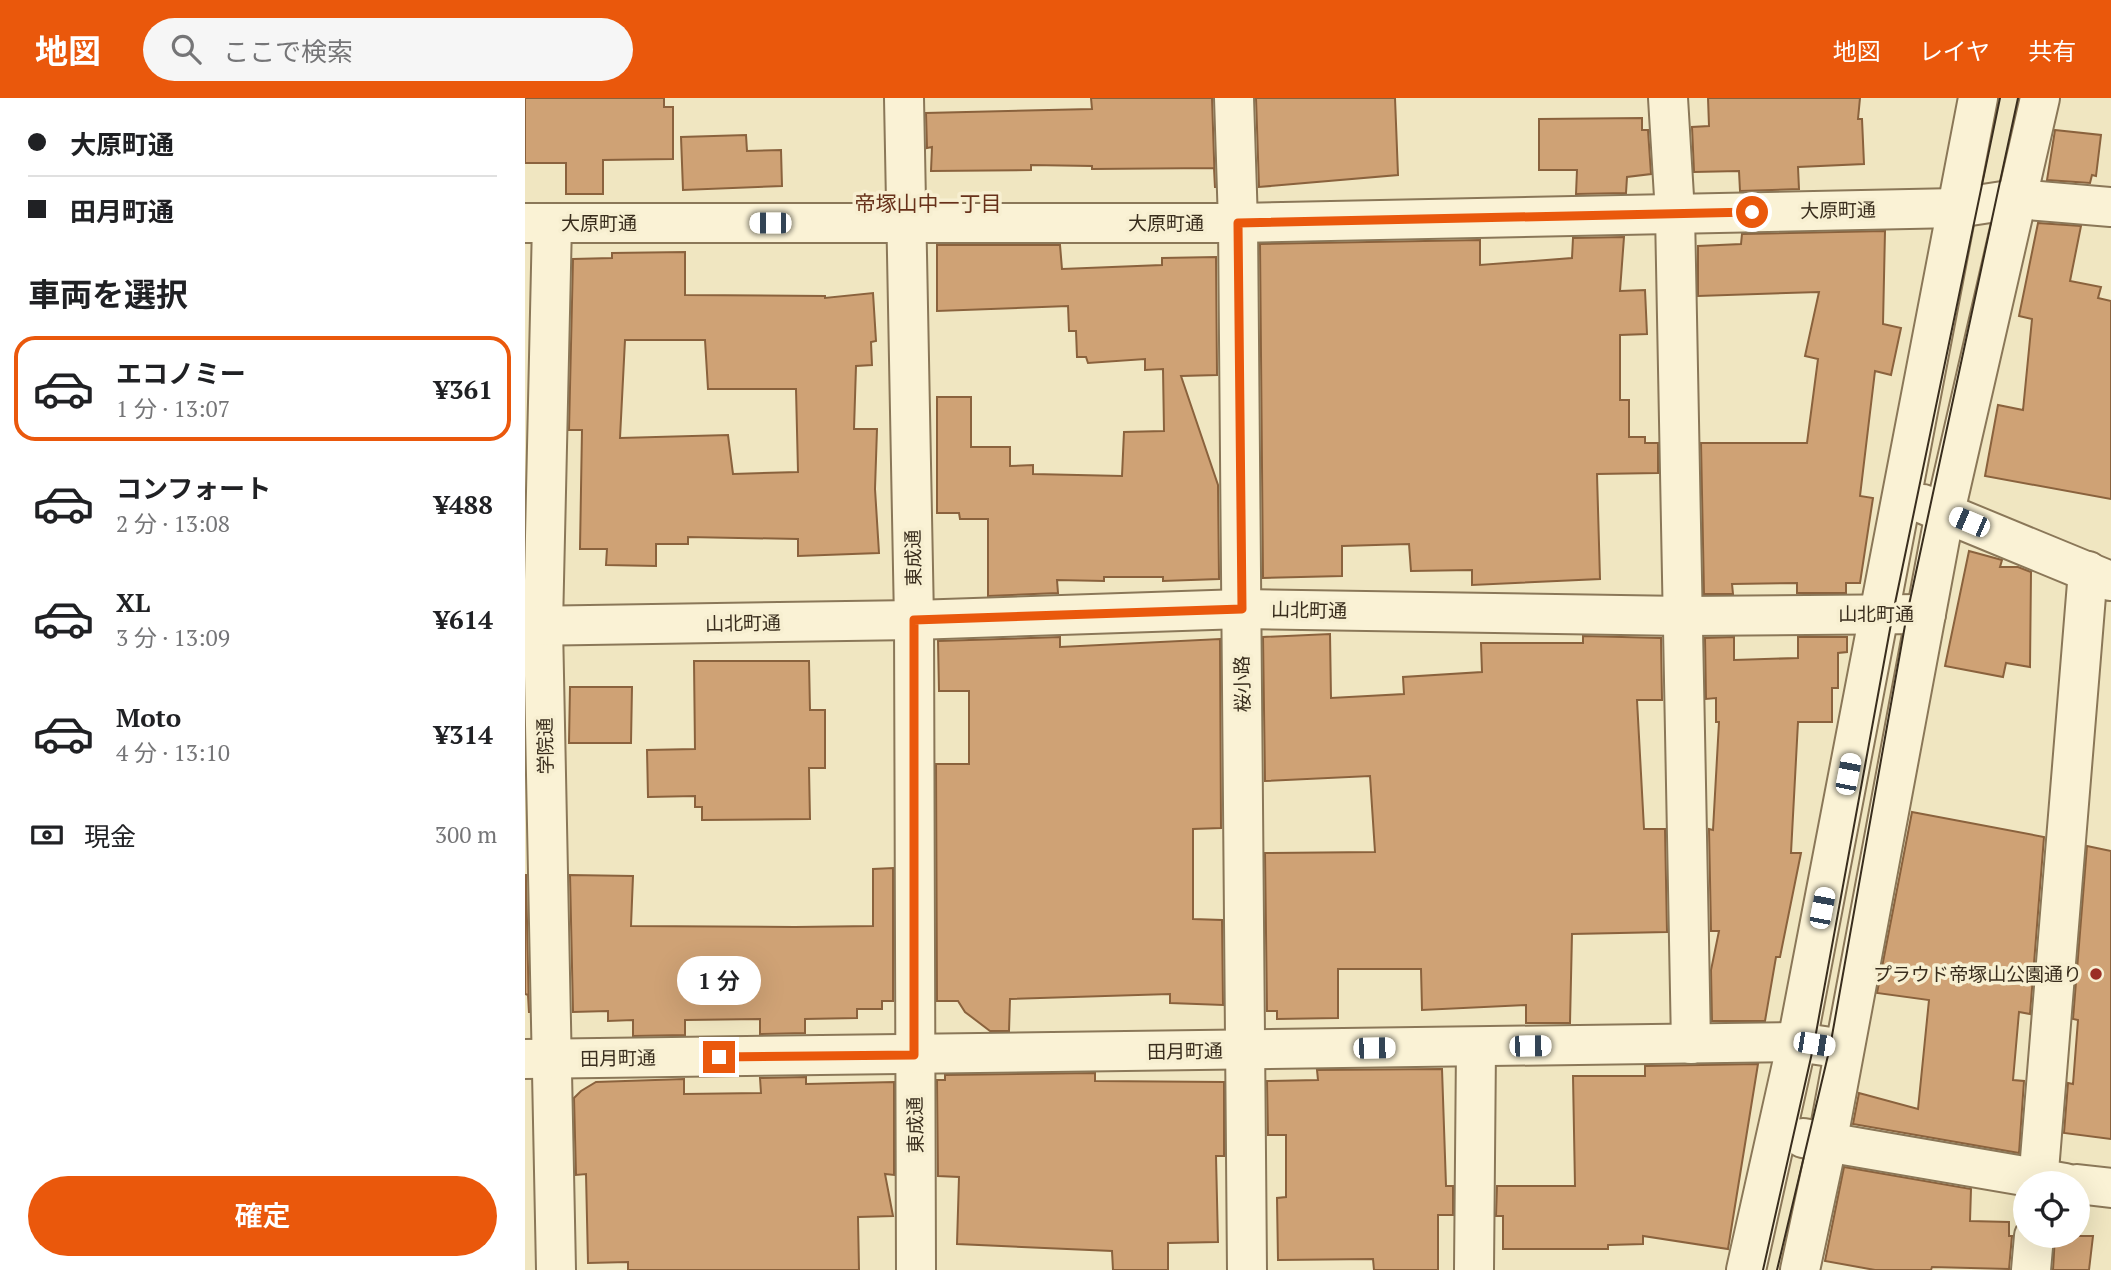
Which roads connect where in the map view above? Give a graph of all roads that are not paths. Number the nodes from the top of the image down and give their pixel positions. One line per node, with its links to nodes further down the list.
1 (904, 98): 11 (street, 東成通)
2 (1234, 98): 12 (street, 桜小路)
3 (1668, 98): 9 (street)
4 (1978, 98): 8 (street)
5 (2040, 98): 6 (street)
6 (2016, 199): 7 (street, 大原町通); 8 (street, 大原町通); 14 (street)
7 (2111, 207)
8 (1957, 208): 9 (street, 大原町通); 13 (street)
9 (1675, 213): 12 (street, 大原町通); 19 (street)
10 (538, 223): 11 (street, 大原町通); 21 (street, 学院通)
11 (906, 223): 12 (street, 大原町通); 20 (street, 東成通)
12 (1238, 223): 16 (street, 桜小路)
13 (1902, 496): 14 (street); 17 (street)
14 (1945, 512): 15 (street); 18 (street)
15 (2100, 576): 31 (street)
16 (1242, 609): 19 (street, 山北町通); 20 (street, 山北町通); 26 (street, 桜小路)
17 (1879, 613): 18 (street, 山北町通); 19 (street, 山北町通); 22 (street)
18 (1926, 614): 25 (street)
19 (1684, 616): 23 (street)
20 (914, 620): 21 (street, 山北町通); 27 (street, 東成通)
21 (534, 626): 28 (street, 学院通)
22 (1797, 1042): 23 (street, 田月町通); 25 (street, 田月町通); 29 (street)
23 (1691, 1044): 24 (street, 田月町通)
24 (1476, 1047): 26 (street, 田月町通); 39 (street)
25 (1844, 1049): 30 (street)
26 (1246, 1050): 27 (street, 田月町通); 38 (street, 桜小路)
27 (914, 1055): 28 (street, 田月町通); 37 (street, 東成通)
28 (538, 1059): 36 (street, 学院通)
29 (1777, 1133): 30 (street); 40 (street)
30 (1827, 1144): 32 (street); 41 (street)
31 (2048, 1171)
32 (2013, 1176)
33 (2090, 1186): 34 (street)
34 (2111, 1188)
35 (2033, 1248): 42 (street)
36 (556, 1270)
37 (916, 1270)
38 (1247, 1270)
39 (1474, 1270)
40 (1745, 1270)
41 (1800, 1270)
42 (2031, 1270)

